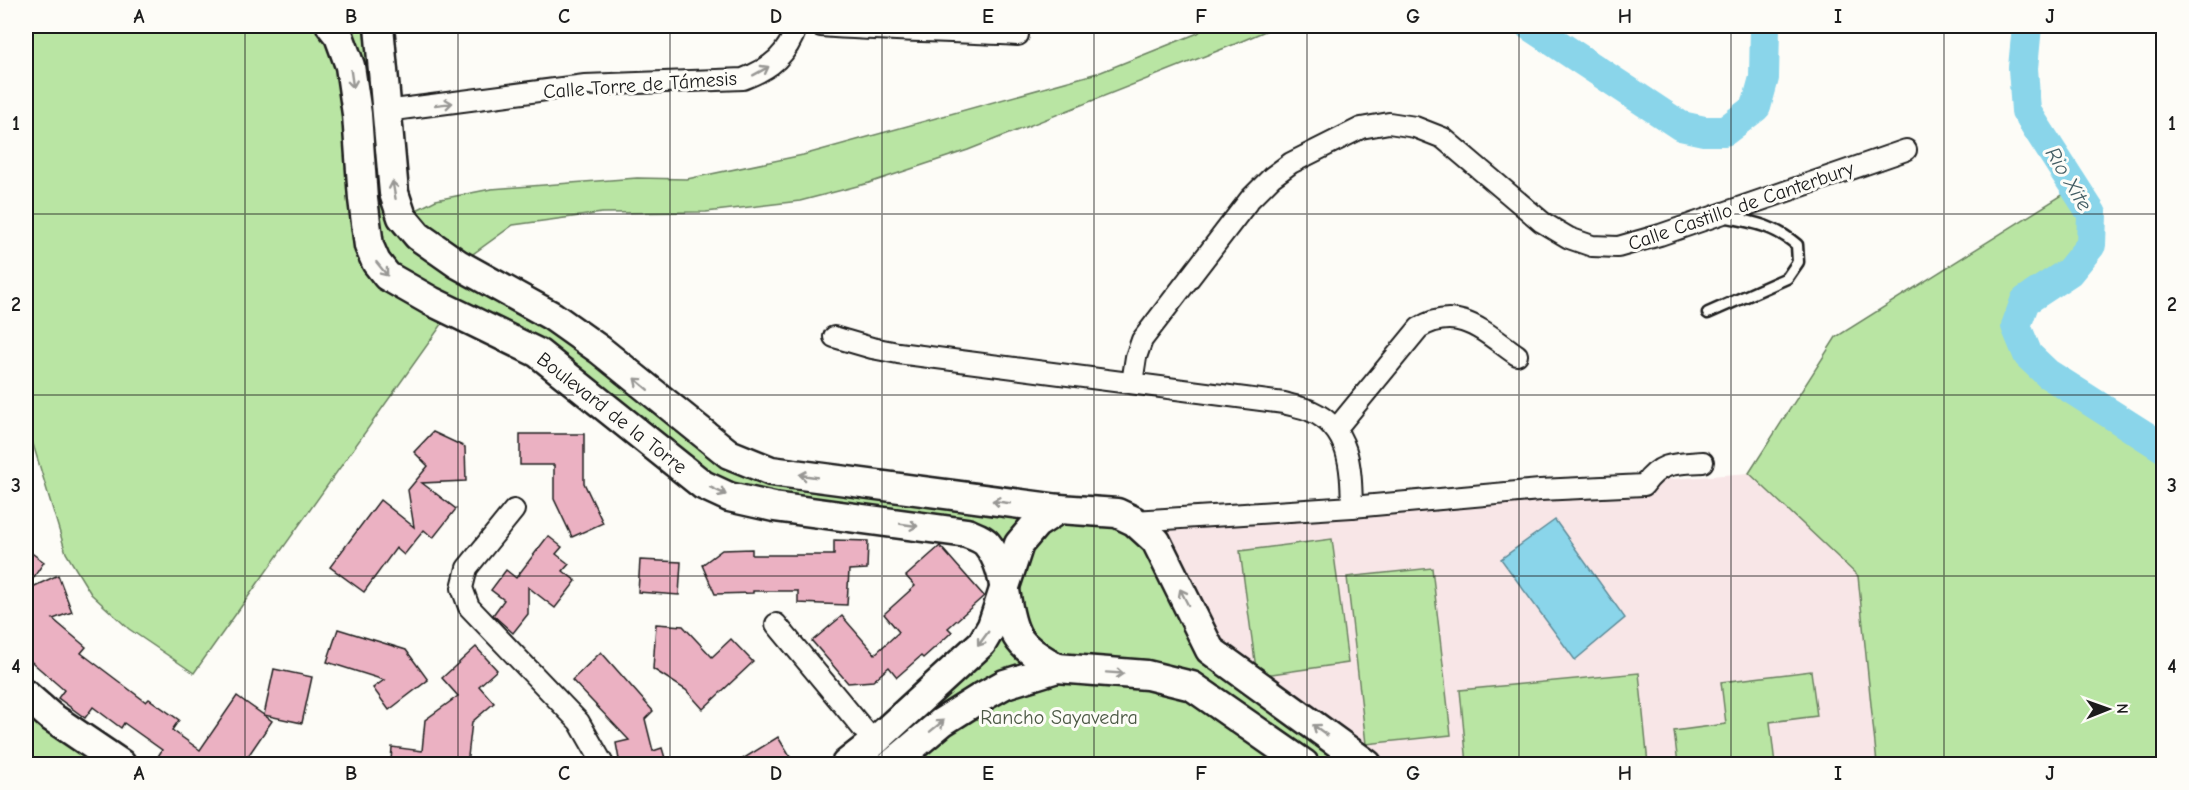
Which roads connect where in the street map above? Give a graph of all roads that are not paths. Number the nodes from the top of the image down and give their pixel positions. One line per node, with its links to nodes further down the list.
1 (331, 26): 10 (street, Boulevard de la Torre, one-way to 10)
2 (379, 26): 6 (street, Boulevard de la Torre)
3 (797, 26): 6 (street, Calle Torre de Támesis, one-way to 3)
4 (821, 26): 5 (street)
5 (1018, 35)
6 (386, 111): 9 (street, Boulevard de la Torre, one-way to 6)
7 (1906, 150): 8 (street, Calle Castillo de Canterbury)
8 (1719, 216): 11 (lane); 14 (street, Calle Castillo de Canterbury)
9 (458, 264): 10 (street); 18 (street, Boulevard de la Torre, one-way to 9)
10 (431, 301): 21 (street, Boulevard de la Torre, one-way to 21)
11 (1708, 313)
12 (834, 337): 14 (street)
13 (1517, 355): 15 (street)
14 (1132, 383): 15 (street)
15 (1336, 429): 17 (street)
16 (1703, 462): 17 (street)
17 (1353, 507): 20 (street)
18 (1059, 509): 20 (street); 21 (street)
19 (514, 510): 30 (street)
20 (1134, 520): 23 (street, one-way to 20)
21 (1006, 586): 24 (street); 28 (street, one-way to 28)
22 (776, 624): 28 (street)
23 (1210, 650): 25 (street); 34 (street, one-way to 23)
24 (1057, 668): 25 (street, one-way to 25); 32 (street, one-way to 24)
25 (1192, 686): 33 (street)
26 (26, 695): 27 (street)
27 (38, 720): 29 (street)
28 (874, 742): 31 (street)
29 (121, 765)
30 (603, 765)
31 (846, 765)
32 (892, 765)
33 (1304, 765)
34 (1367, 765)

